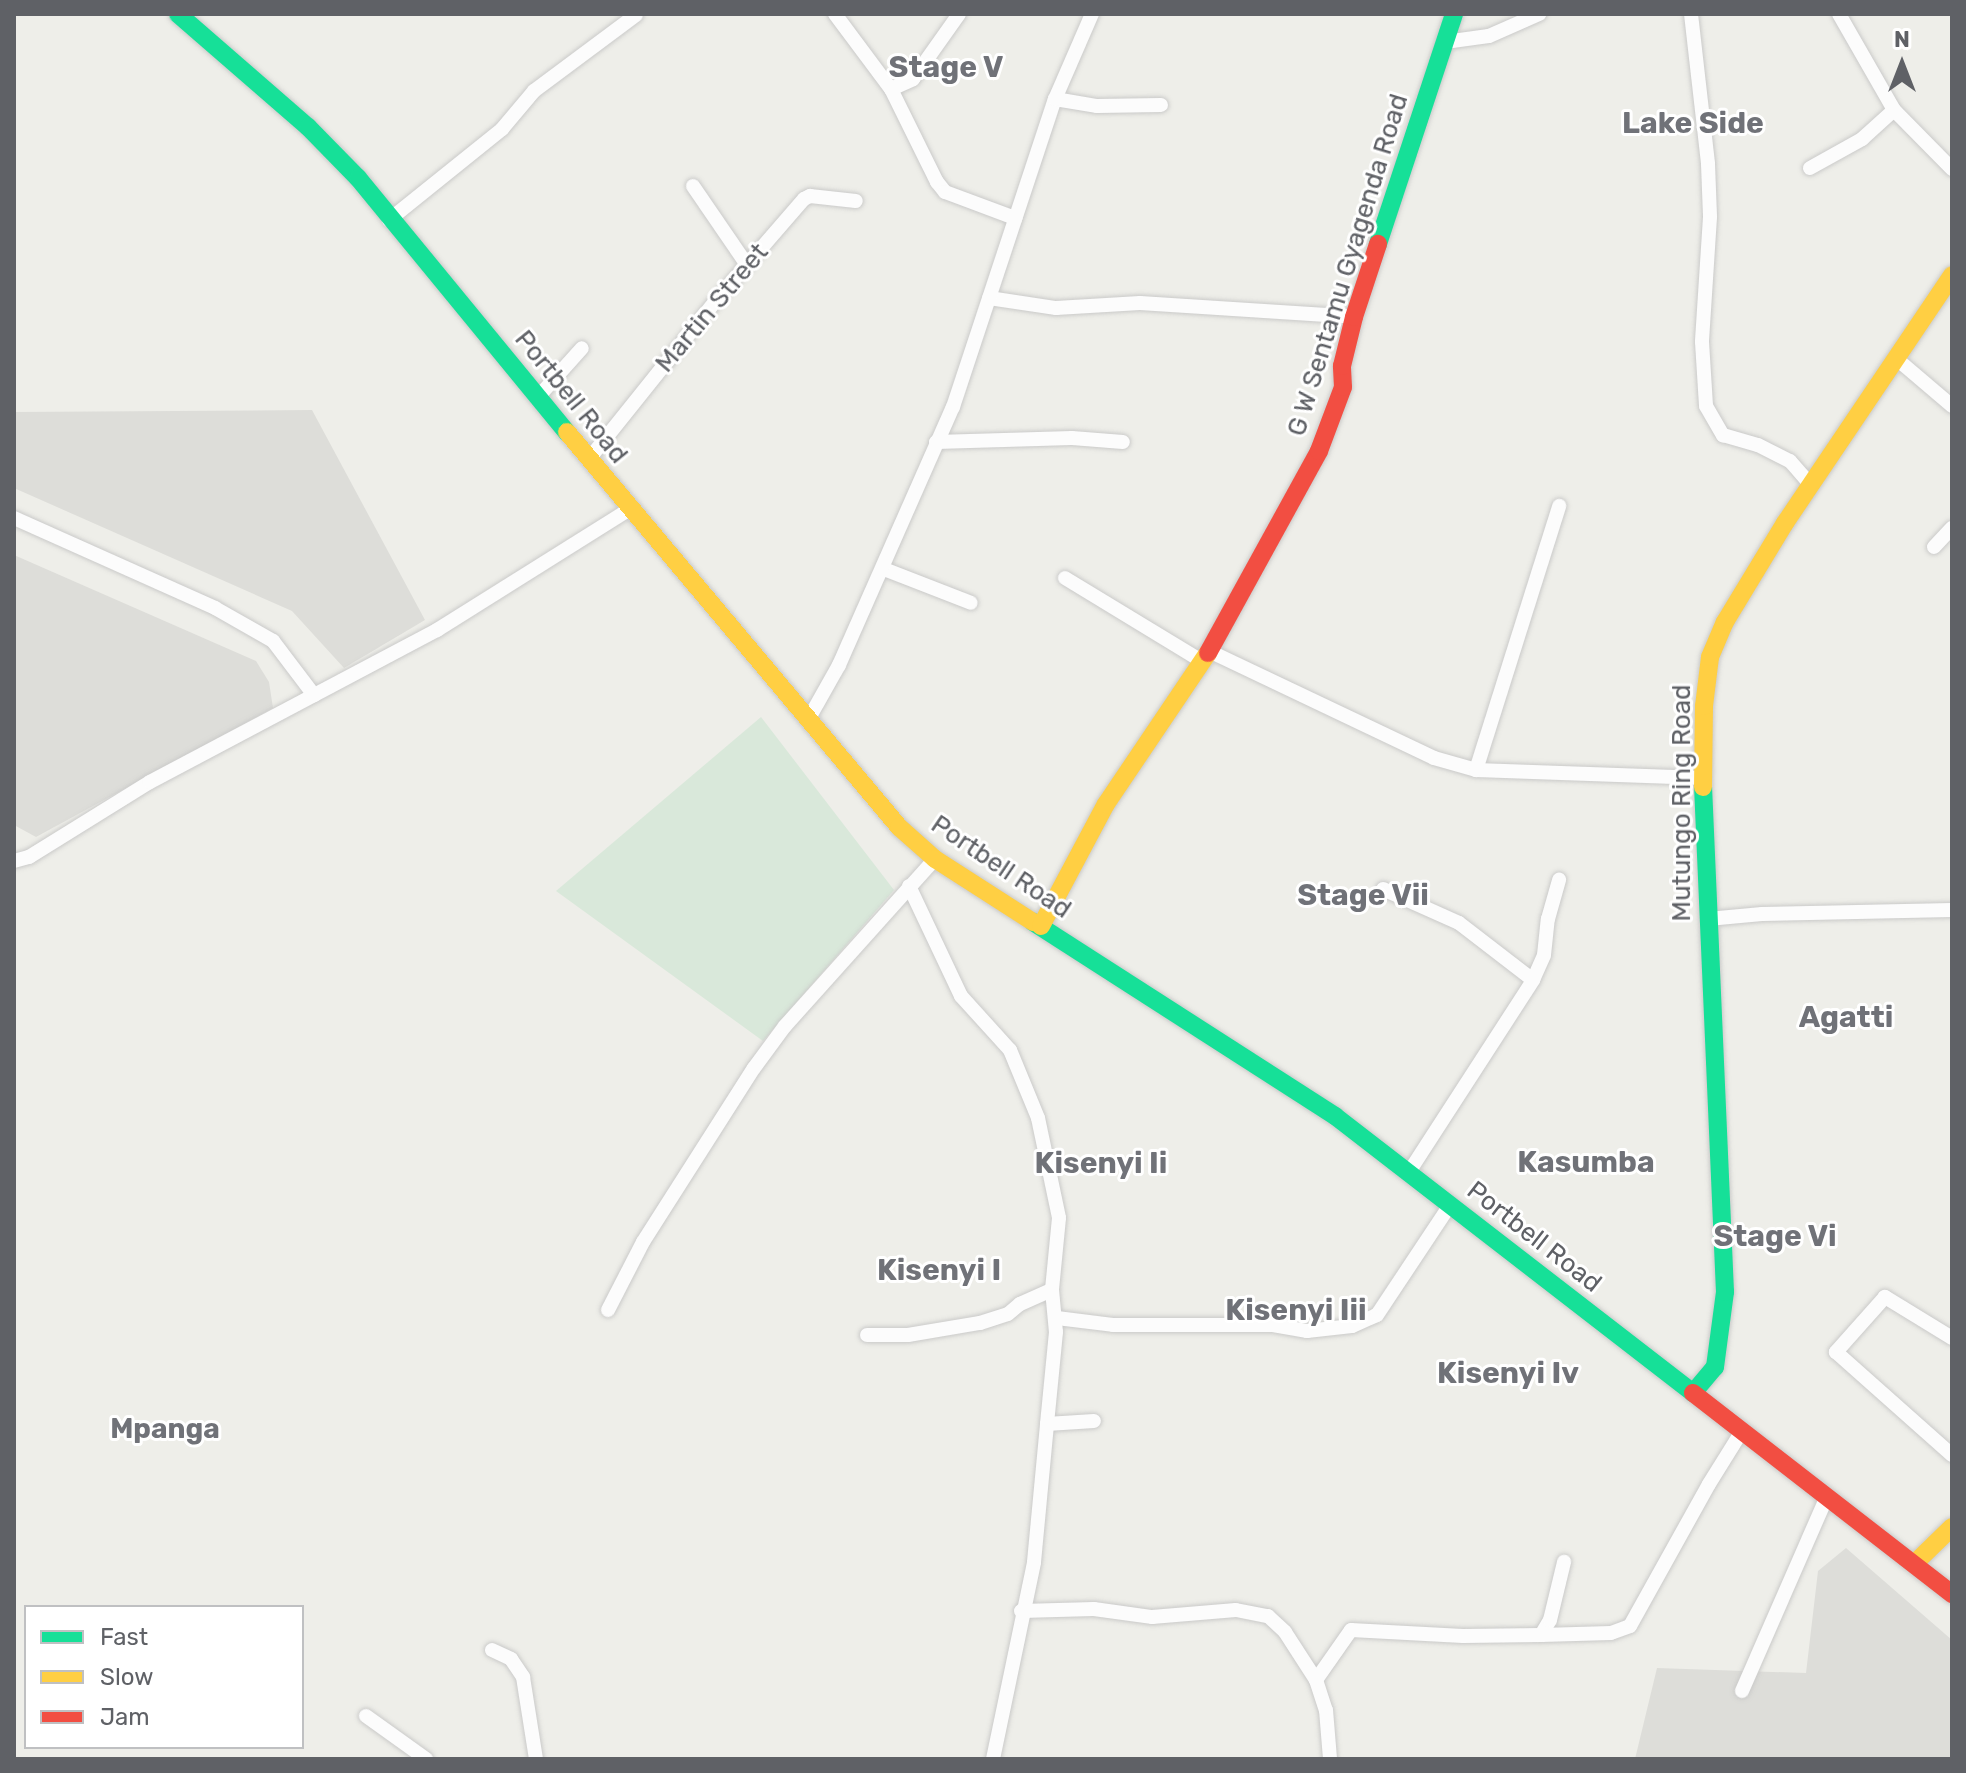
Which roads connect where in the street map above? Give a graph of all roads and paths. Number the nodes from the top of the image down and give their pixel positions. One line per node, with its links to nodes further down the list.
1 (178, 14): 20 (main road, Portbell Road)
2 (835, 14): 11 (street)
3 (959, 14): 11 (street)
4 (1092, 14): 12 (street)
5 (1454, 14): 10 (main road, G W Sentamu Gyagenda Road)
6 (1539, 14): 10 (street)
7 (1691, 14): 33 (street)
8 (1839, 14): 14 (street)
9 (636, 15): 20 (street)
10 (1445, 42): 25 (main road, G W Sentamu Gyagenda Road)
11 (891, 89): 19 (street)
12 (1055, 99): 13 (street); 19 (street)
13 (1161, 105)
14 (1894, 110): 15 (street); 16 (street)
15 (1810, 168)
16 (1952, 169)
17 (693, 186): 21 (street)
18 (856, 201): 21 (street, Martin Street)
19 (1015, 218): 24 (street)
20 (389, 220): 28 (main road, Portbell Road)
21 (747, 265): 32 (street, Martin Street)
22 (1952, 275): 23 (main road, Mutungo Ring Road)
23 (1947, 297): 27 (main road, Mutungo Ring Road)
24 (989, 298): 25 (street); 30 (street)
25 (1354, 317): 42 (main road, G W Sentamu Gyagenda Road)
26 (582, 348): 28 (street)
27 (1898, 360): 29 (street); 33 (main road, Mutungo Ring Road)
28 (539, 396): 32 (main road, Portbell Road)
29 (1952, 406)
30 (936, 442): 31 (street); 39 (street)
31 (1123, 442)
32 (589, 459): 35 (main road, Portbell Road)
33 (1812, 486): 46 (main road, Mutungo Ring Road)
34 (1559, 506): 45 (street)
35 (630, 509): 43 (street); 44 (main road, Portbell Road)
36 (14, 518): 43 (street)
37 (1952, 528): 38 (street)
38 (1934, 547)
39 (884, 569): 41 (street); 44 (street)
40 (1065, 578): 42 (street)
41 (971, 603)
42 (1206, 657): 45 (street); 54 (main road, G W Sentamu Gyagenda Road)
43 (314, 695): 48 (street)
44 (808, 720): 47 (main road, Portbell Road)
45 (1476, 770): 46 (street)
46 (1703, 778): 53 (main road, Mutungo Ring Road)
47 (935, 859): 50 (street); 54 (main road, Portbell Road)
48 (14, 861)
49 (1559, 880): 55 (street)
50 (909, 886): 58 (street); 59 (street)
51 (1383, 889): 55 (street)
52 (1952, 910): 53 (street)
53 (1708, 919): 63 (main road, Mutungo Ring Road)
54 (1041, 926): 56 (main road, Portbell Road)
55 (1533, 980): 56 (street)
56 (1409, 1172): 57 (main road, Portbell Road)
57 (1450, 1205): 60 (street); 63 (main road, Portbell Road)
58 (1052, 1290): 60 (street); 61 (street)
59 (608, 1310)
60 (1057, 1318): 65 (street)
61 (867, 1335)
62 (1952, 1338): 67 (street)
63 (1693, 1393): 66 (main road, Portbell Road)
64 (1094, 1421): 65 (street)
65 (1047, 1424): 73 (street)
66 (1742, 1431): 68 (main road, Portbell Road); 74 (street)
67 (1952, 1455)
68 (1827, 1496): 71 (main road, Portbell Road); 77 (street)
69 (1952, 1527): 71 (main road)
70 (1564, 1562): 74 (street)
71 (1914, 1564): 72 (main road, Portbell Road)
72 (1952, 1594)
73 (1021, 1611): 76 (street); 81 (street)
74 (1541, 1635): 76 (street)
75 (492, 1650): 80 (street)
76 (1316, 1680): 82 (street)
77 (1742, 1691)
78 (366, 1716): 79 (street)
79 (426, 1759)
80 (536, 1759)
81 (993, 1759)
82 (1330, 1759)

